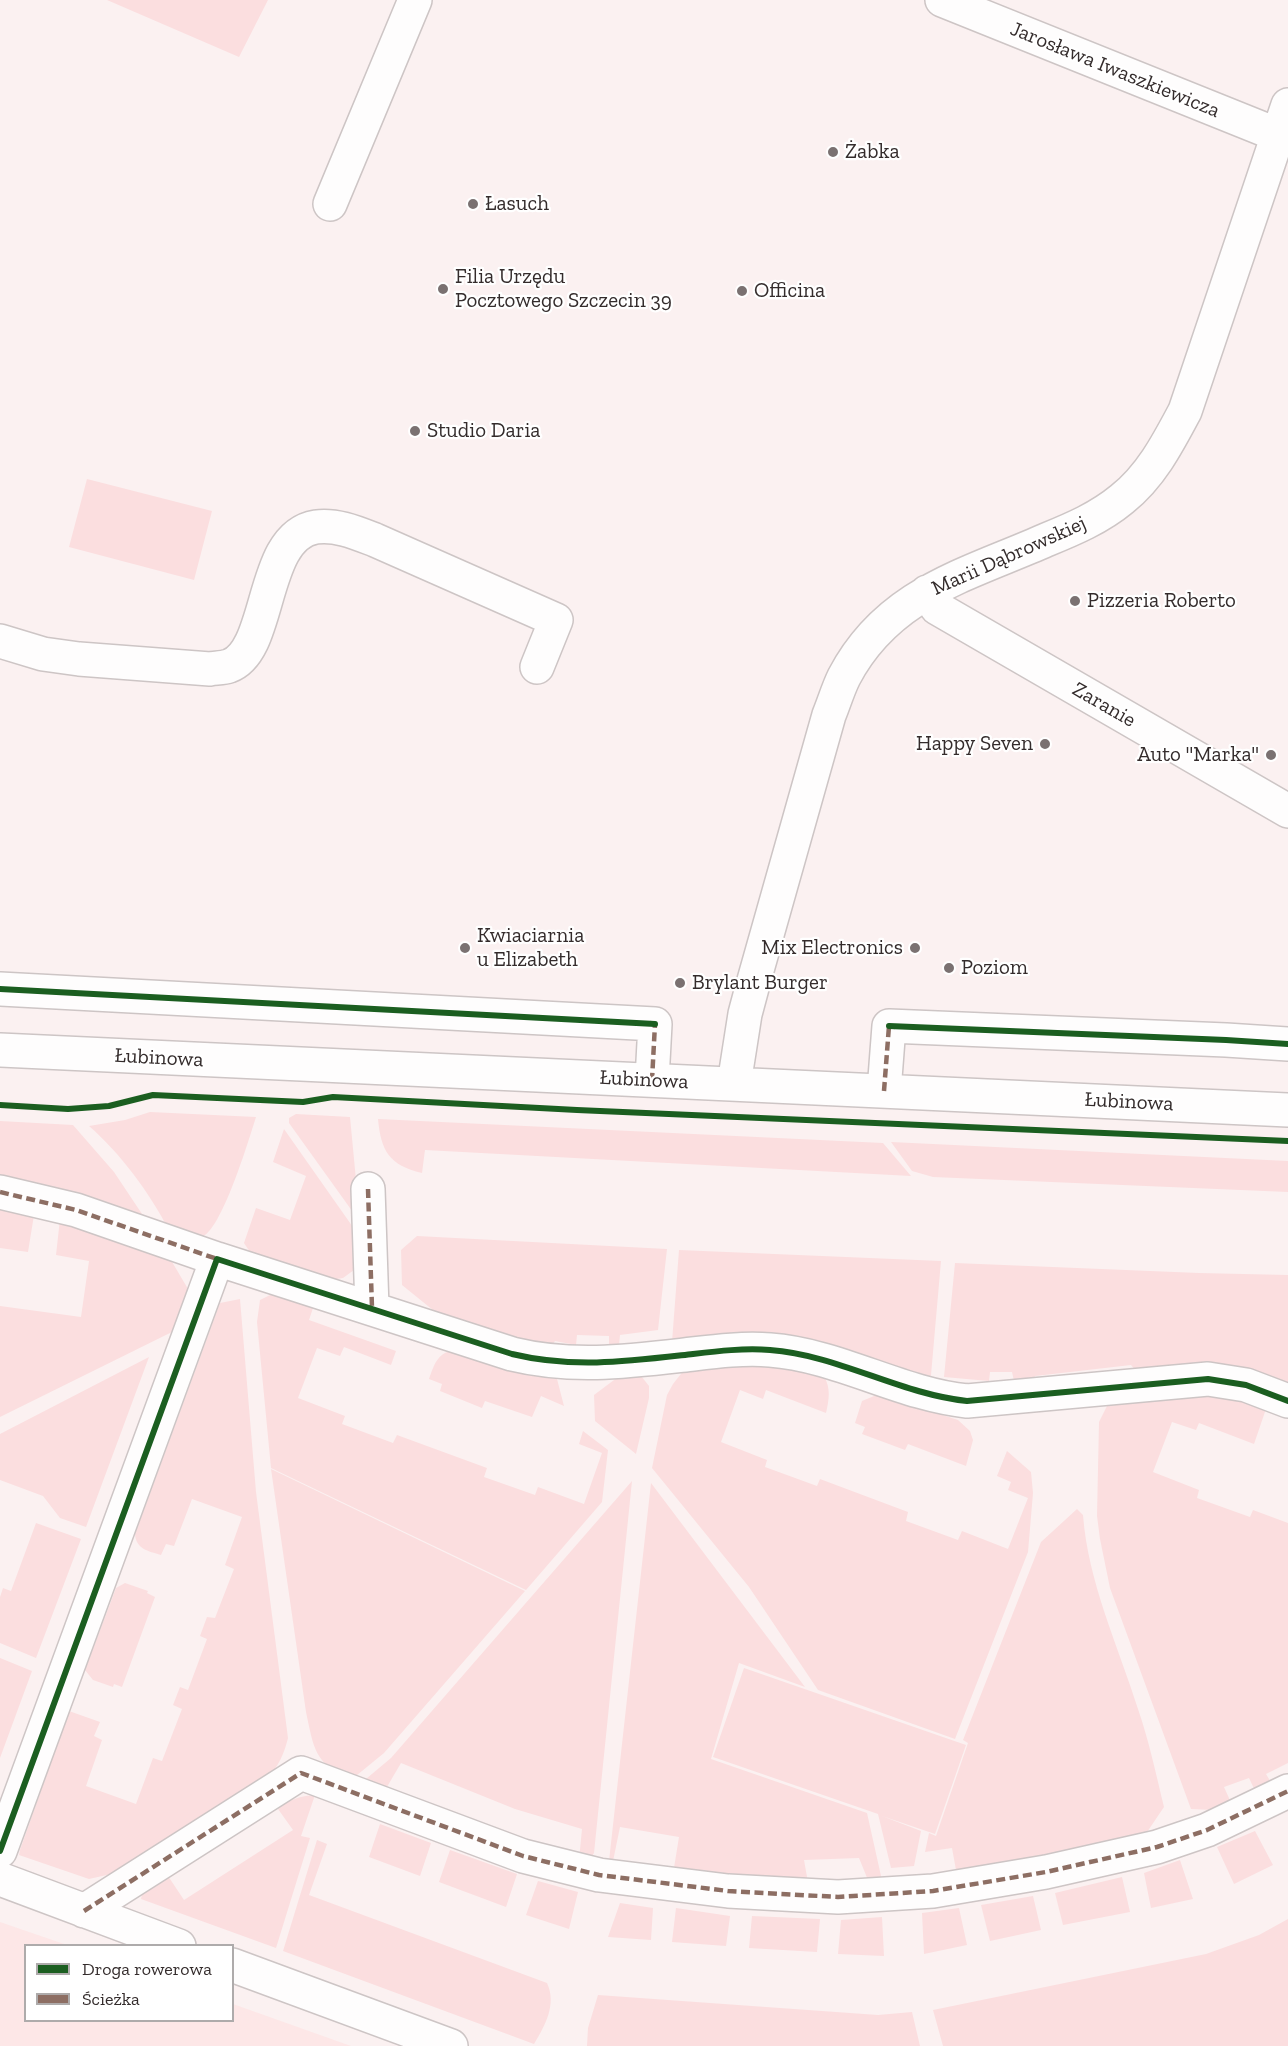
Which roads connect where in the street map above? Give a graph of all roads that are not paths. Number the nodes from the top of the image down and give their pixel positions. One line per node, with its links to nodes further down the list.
1 (415, 0): 4 (street)
2 (942, 0): 3 (street, Jarosława Iwaszkiewicza)
3 (1285, 126): 5 (street, Marii Dąbrowskiej)
4 (330, 204)
5 (927, 592): 8 (street, Zaranie); 13 (street, Marii Dąbrowskiej)
6 (0, 641): 7 (street)
7 (537, 668)
8 (1288, 811)
9 (0, 989): 12 (street)
10 (1288, 1044): 14 (street)
11 (0, 1050): 12 (street, Łubinowa)
12 (652, 1080): 13 (street, Łubinowa)
13 (734, 1084): 14 (street, Łubinowa)
14 (884, 1091): 15 (street, Łubinowa)
15 (1288, 1110)
16 (368, 1189): 19 (street)
17 (0, 1192): 18 (street)
18 (218, 1259): 19 (street); 22 (street)
19 (372, 1308): 20 (street)
20 (1288, 1401)
21 (1288, 1791): 24 (street)
22 (0, 1851)
23 (0, 1879): 24 (street)
24 (84, 1911): 25 (street)
25 (174, 1944)
26 (234, 1966): 27 (street)
27 (451, 2046)

